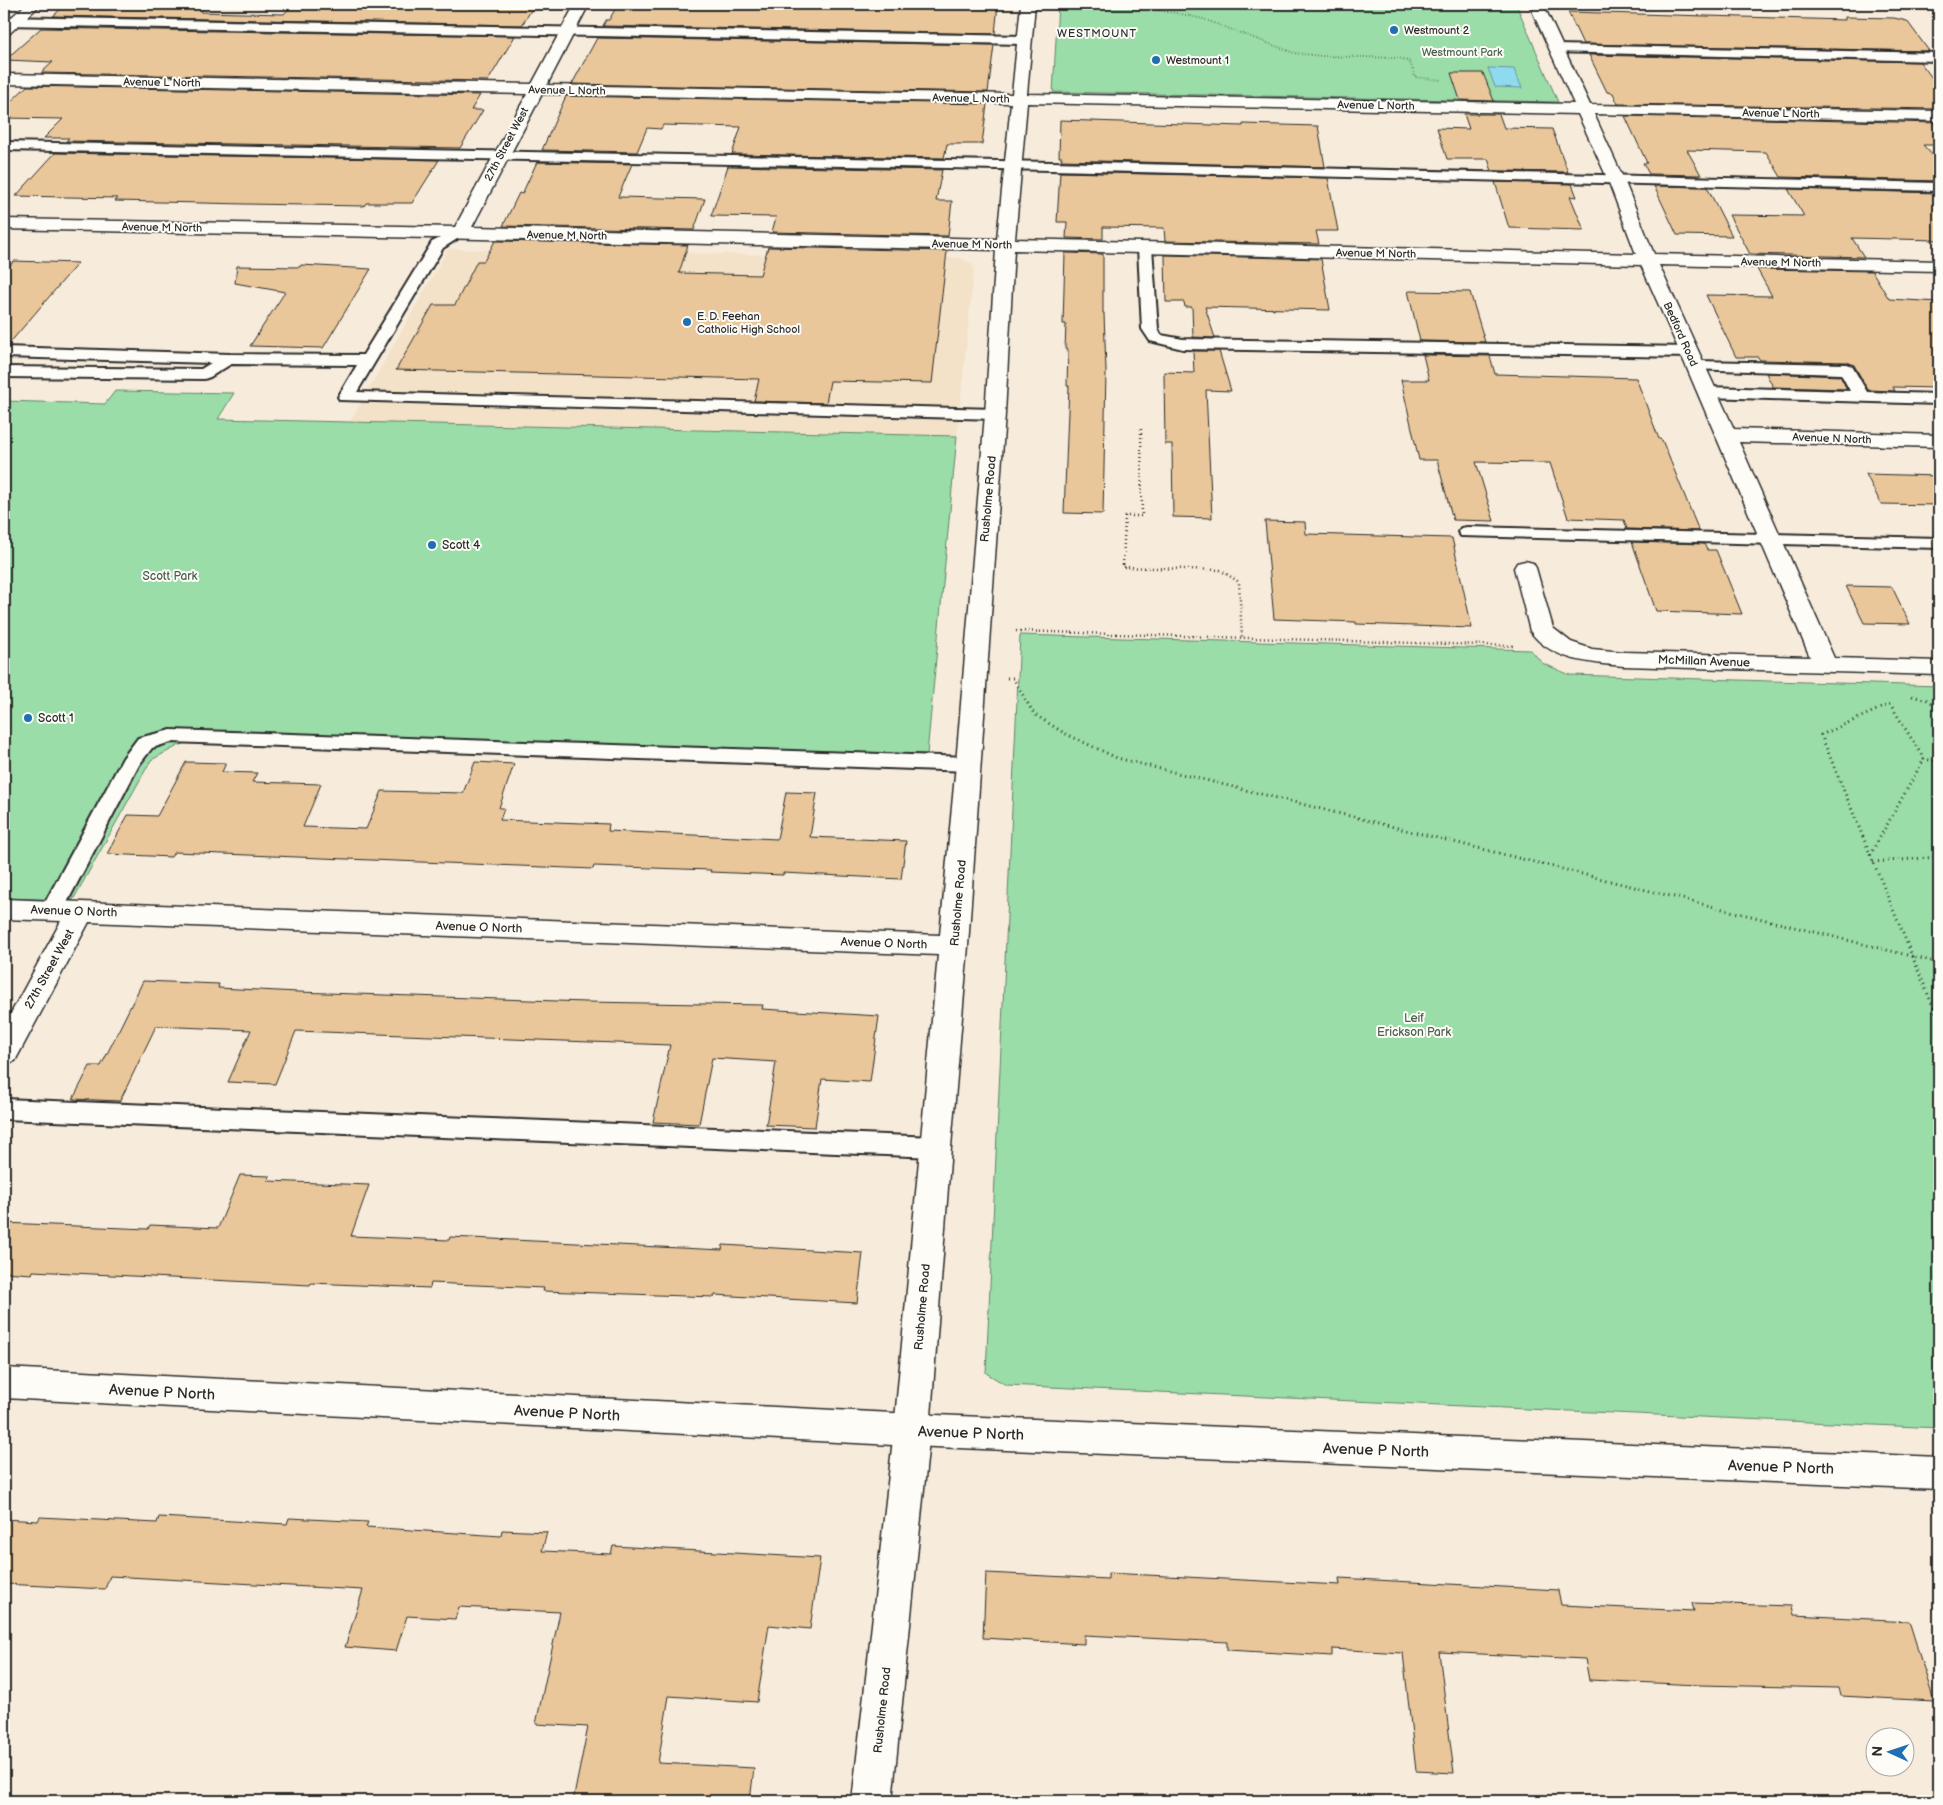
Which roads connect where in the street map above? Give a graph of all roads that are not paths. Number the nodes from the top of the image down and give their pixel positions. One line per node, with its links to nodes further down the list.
1 (34, 4): 5 (street)
2 (582, 4): 6 (street, 27th Street West)
3 (1028, 4): 7 (street, Rusholme Road)
4 (1536, 4): 8 (street, Bedford Road)
5 (7, 24): 6 (lane)
6 (566, 31): 7 (lane); 11 (street, 27th Street West)
7 (1026, 40): 12 (street, Rusholme Road)
8 (1556, 49): 9 (lane); 13 (street, Bedford Road)
9 (1939, 57)
10 (4, 79): 11 (street, Avenue L North)
11 (535, 89): 12 (street, Avenue L North); 16 (street, 27th Street West)
12 (1020, 98): 13 (street, Avenue L North); 17 (street, Rusholme Road)
13 (1583, 109): 14 (street, Avenue L North); 18 (street, Bedford Road)
14 (1939, 116)
15 (4, 146): 16 (lane)
16 (500, 155): 17 (lane); 21 (street, 27th Street West)
17 (1014, 166): 18 (lane); 22 (street, Rusholme Road)
18 (1616, 180): 19 (lane); 24 (street, Bedford Road)
19 (1939, 188)
20 (4, 224): 21 (street, Avenue M North)
21 (461, 232): 22 (street, Avenue M North); 29 (lane)
22 (1006, 245): 23 (street, Avenue M North); 34 (street, Rusholme Road)
23 (1145, 248): 24 (street, Avenue M North); 28 (lane)
24 (1647, 259): 25 (street, Avenue M North); 28 (street, Bedford Road)
25 (1939, 266)
26 (4, 352): 27 (lane)
27 (230, 359): 29 (lane); 30 (lane)
28 (1693, 359): 31 (street, Bedford Road); 32 (lane)
29 (368, 360): 34 (lane)
30 (4, 372)
31 (1706, 392): 32 (lane); 35 (street, Bedford Road)
32 (1862, 398): 33 (lane)
33 (1939, 399)
34 (995, 414): 43 (street, Rusholme Road)
35 (1725, 435): 36 (street, Avenue N North); 38 (street, Bedford Road)
36 (1939, 441)
37 (1467, 532): 38 (lane)
38 (1770, 538): 39 (lane); 41 (street, Bedford Road)
39 (1939, 543)
40 (1525, 568): 41 (street, McMillan Avenue)
41 (1825, 664): 42 (street, McMillan Avenue)
42 (1939, 668)
43 (969, 764): 45 (lane); 47 (street, Rusholme Road)
44 (4, 908): 45 (street, Avenue O North)
45 (52, 910): 46 (street, Avenue O North)
46 (80, 912): 47 (street, Avenue O North); 48 (street, 27th Street West)
47 (954, 946): 50 (street, Rusholme Road)
48 (4, 1053)
49 (4, 1109): 50 (lane)
50 (935, 1147): 52 (street, Rusholme Road)
51 (4, 1383): 52 (street, Avenue P North)
52 (912, 1430): 53 (street, Avenue P North); 54 (street, Rusholme Road)
53 (1939, 1473)
54 (872, 1801)

